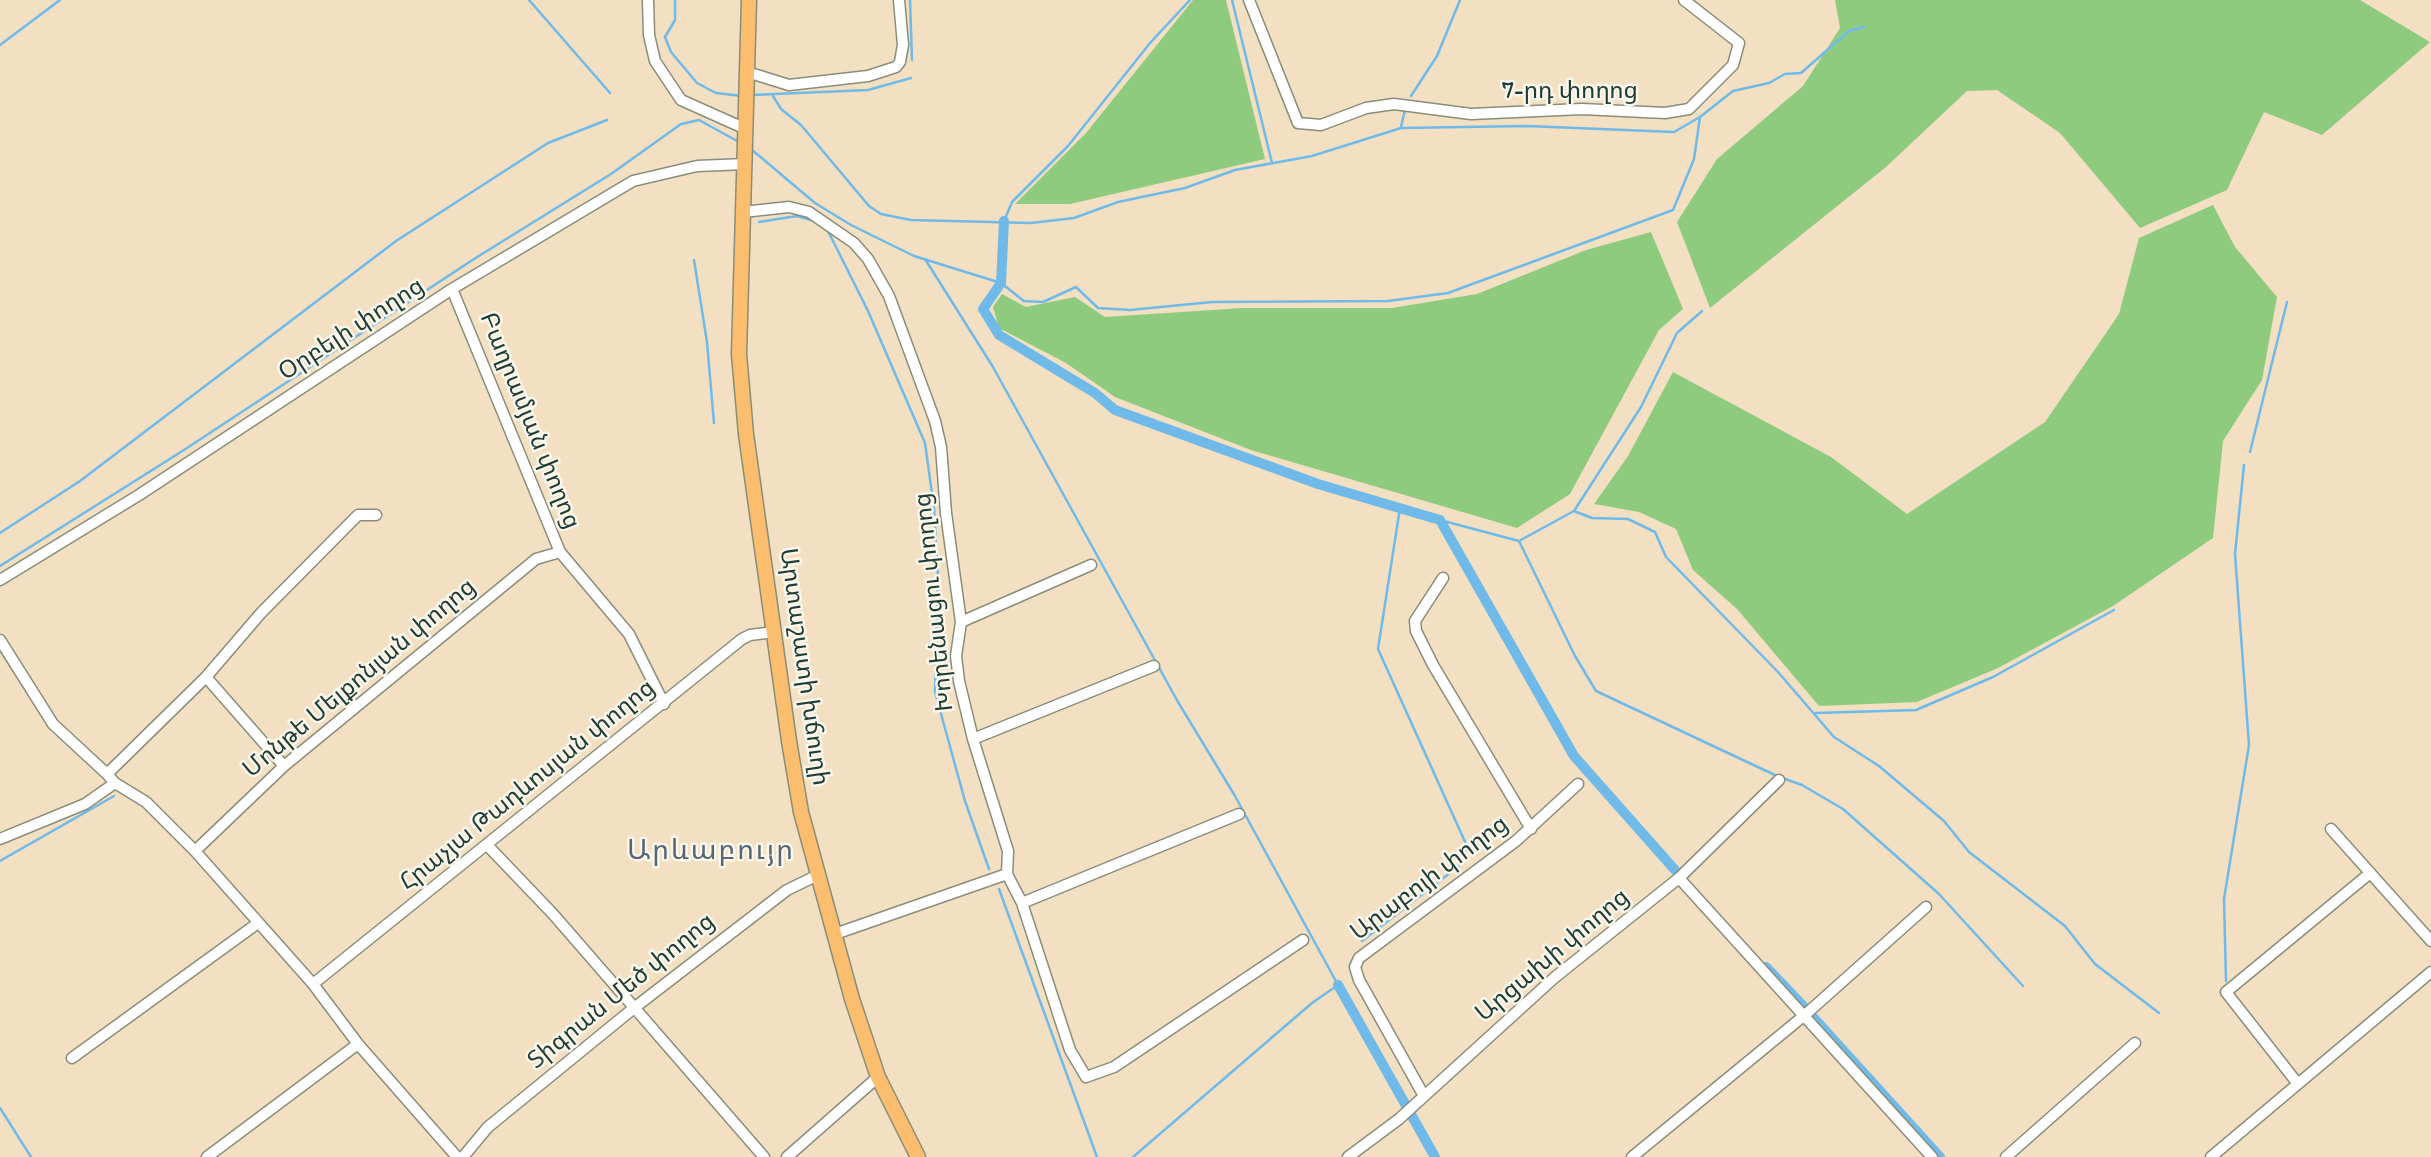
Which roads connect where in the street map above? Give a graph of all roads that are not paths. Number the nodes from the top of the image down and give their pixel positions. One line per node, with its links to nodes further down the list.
1 (648, 0): 7 (street)
2 (749, 0): 6 (main road, Արտաշատի խճուղի)
3 (899, 0): 6 (street)
4 (1249, 0): 5 (street, 7-րդ փողոց)
5 (1684, 0)
6 (747, 72): 7 (main road, Արտաշատի խճուղի)
7 (746, 129): 8 (main road, Արտաշատի խճուղի)
8 (746, 164): 9 (main road, Արտաշատի խճուղի); 10 (street, Օրբելի փողոց)
9 (743, 212): 16 (street, Խորենացու փողոց); 17 (main road, Արտաշատի խճուղի)
10 (452, 289): 12 (street, Բաղրամյան փողոց); 15 (street, Օրբելի փողոց)
11 (376, 515): 20 (street)
12 (560, 552): 21 (street, Բաղրամյան փողոց); 23 (street, Մոնթե Մելքոնյան փողոց)
13 (1091, 565): 16 (street)
14 (1443, 578): 28 (street)
15 (0, 580)
16 (961, 622): 22 (street, Խորենացու փողոց)
17 (774, 632): 21 (street, Հրաչյա Թադևոսյան փողոց); 33 (main road, Արտաշատի խճուղի)
18 (0, 640): 24 (street)
19 (1154, 666): 22 (street)
20 (206, 677): 23 (street); 24 (street)
21 (664, 704): 31 (street, Հրաչյա Թադևոսյան փողոց)
22 (973, 739): 34 (street, Խորենացու փողոց)
23 (284, 766): 32 (street, Մոնթե Մելքոնյան փողոց)
24 (111, 778): 30 (street); 32 (street)
25 (1779, 780): 36 (street, Արցախի փողոց)
26 (1578, 784): 28 (street, Արաբոյի փողոց)
27 (1239, 814): 37 (street)
28 (1531, 829): 52 (street, Արաբոյի փողոց)
29 (2332, 829): 35 (street)
30 (0, 839)
31 (487, 845): 44 (street, Հրաչյա Թադևոսյան փողոց); 45 (street)
32 (194, 851): 39 (street)
33 (818, 874): 40 (main road, Արտաշատի խճուղի); 45 (street, Տիգրան Մեծ փողոց)
34 (1007, 874): 37 (street, Խորենացու փողոց); 40 (street)
35 (2369, 874): 42 (street); 51 (street)
36 (1679, 877): 46 (street); 52 (street, Արցախի փողոց)
37 (1022, 903): 41 (street, Խորենացու փողոց)
38 (1926, 907): 46 (street)
39 (258, 923): 44 (street); 49 (street)
40 (835, 934): 50 (main road, Արտաշատի խճուղի)
41 (1303, 940)
42 (2431, 941)
43 (2431, 972): 51 (street)
44 (313, 984): 48 (street)
45 (634, 1008): 55 (street, Տիգրան Մեծ փողոց); 56 (street)
46 (1806, 1014): 60 (street); 61 (street)
47 (2134, 1043): 62 (street)
48 (358, 1044): 53 (street); 54 (street)
49 (72, 1058)
50 (878, 1077): 57 (street); 58 (main road, Արտաշատի խճուղի)
51 (2298, 1084): 63 (street)
52 (1424, 1096): 59 (street, Արցախի փողոց)
53 (207, 1157)
54 (457, 1157)
55 (463, 1157)
56 (764, 1157)
57 (787, 1157)
58 (918, 1157)
59 (1348, 1157)
60 (1632, 1157)
61 (1932, 1157)
62 (2006, 1157)
63 (2211, 1157)

